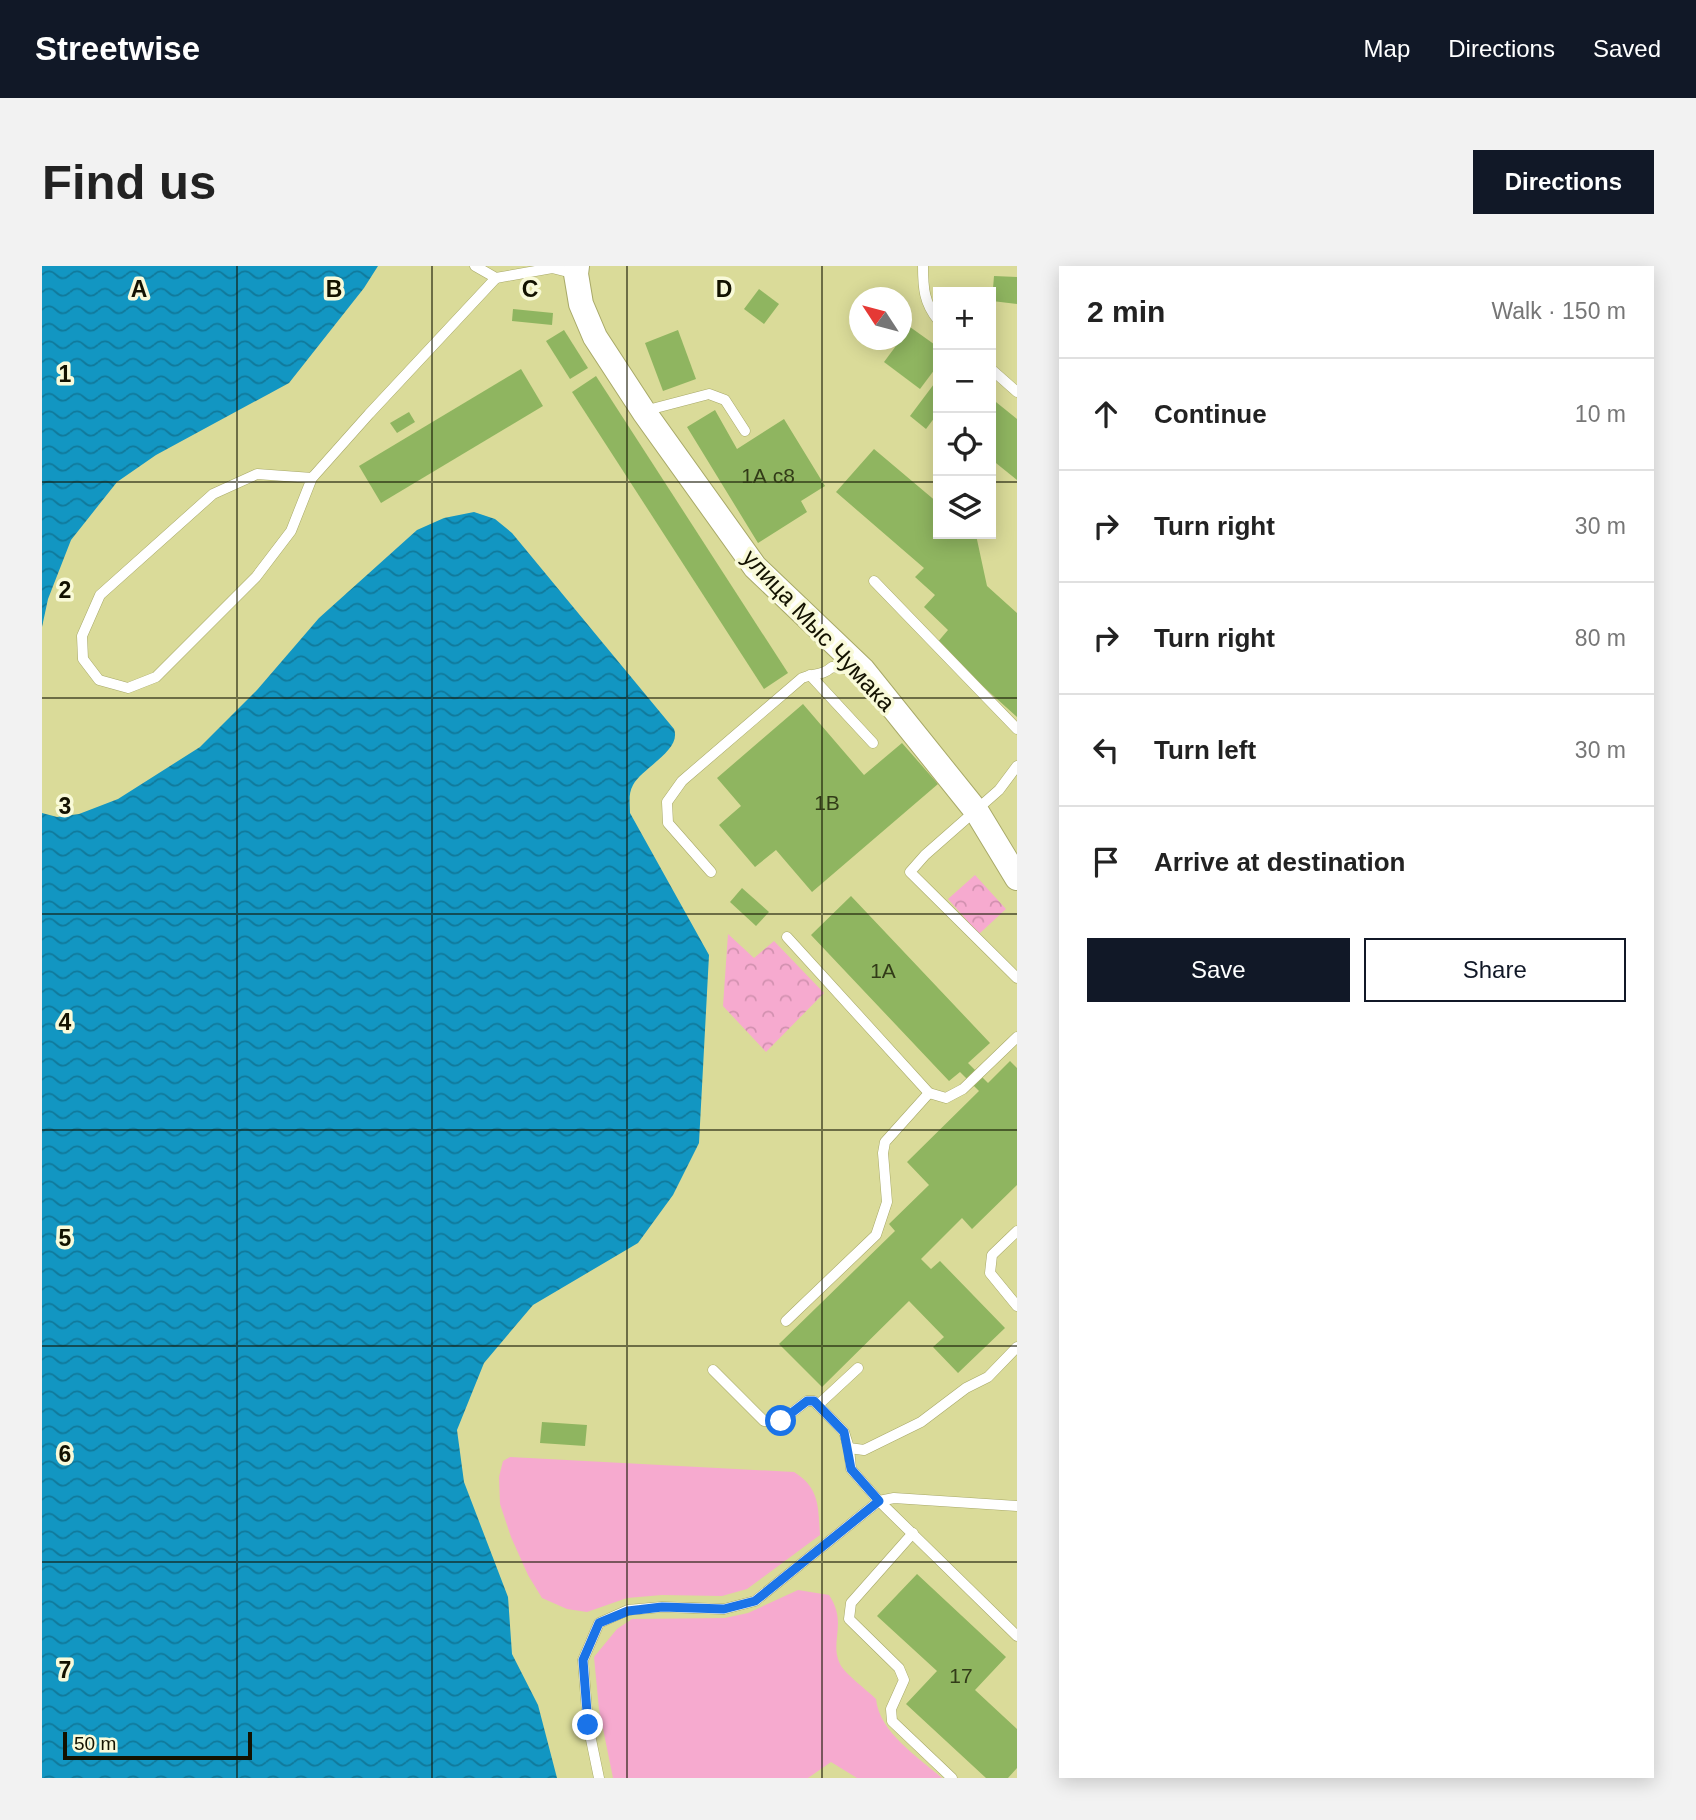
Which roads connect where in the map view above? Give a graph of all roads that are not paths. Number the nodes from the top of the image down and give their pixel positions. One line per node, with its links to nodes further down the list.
1 (475, 266): 4 (lane)
2 (923, 266): 5 (lane)
3 (577, 270): 4 (lane); 8 (street, улица Мыс Чумака)
4 (496, 278): 10 (lane)
5 (933, 313)
6 (996, 373): 7 (lane)
7 (1017, 392)
8 (643, 411): 9 (lane); 12 (street, улица Мыс Чумака)
9 (745, 431)
10 (312, 478): 10 (lane)
11 (874, 581): 14 (lane)
12 (863, 670): 13 (lane); 17 (street, улица Мыс Чумака)
13 (810, 675): 15 (lane); 18 (lane)
14 (1017, 729)
15 (873, 743)
16 (1017, 766): 17 (lane)
17 (977, 812): 19 (street, улица Мыс Чумака); 21 (lane)
18 (711, 872)
19 (1017, 878)
20 (786, 937): 23 (lane)
21 (1017, 978)
22 (1017, 1037): 23 (lane)
23 (929, 1093): 26 (lane)
24 (1017, 1231): 25 (lane)
25 (1017, 1306)
26 (786, 1321)
27 (1017, 1347): 31 (lane)
28 (858, 1368): 30 (lane)
29 (713, 1370): 30 (lane)
30 (818, 1405): 31 (lane)
31 (849, 1448): 32 (lane)
32 (879, 1501): 33 (lane); 34 (lane); 36 (lane)
33 (1017, 1506)
34 (913, 1533): 35 (lane); 37 (lane)
35 (1017, 1636)
36 (599, 1778)
37 (952, 1778)

